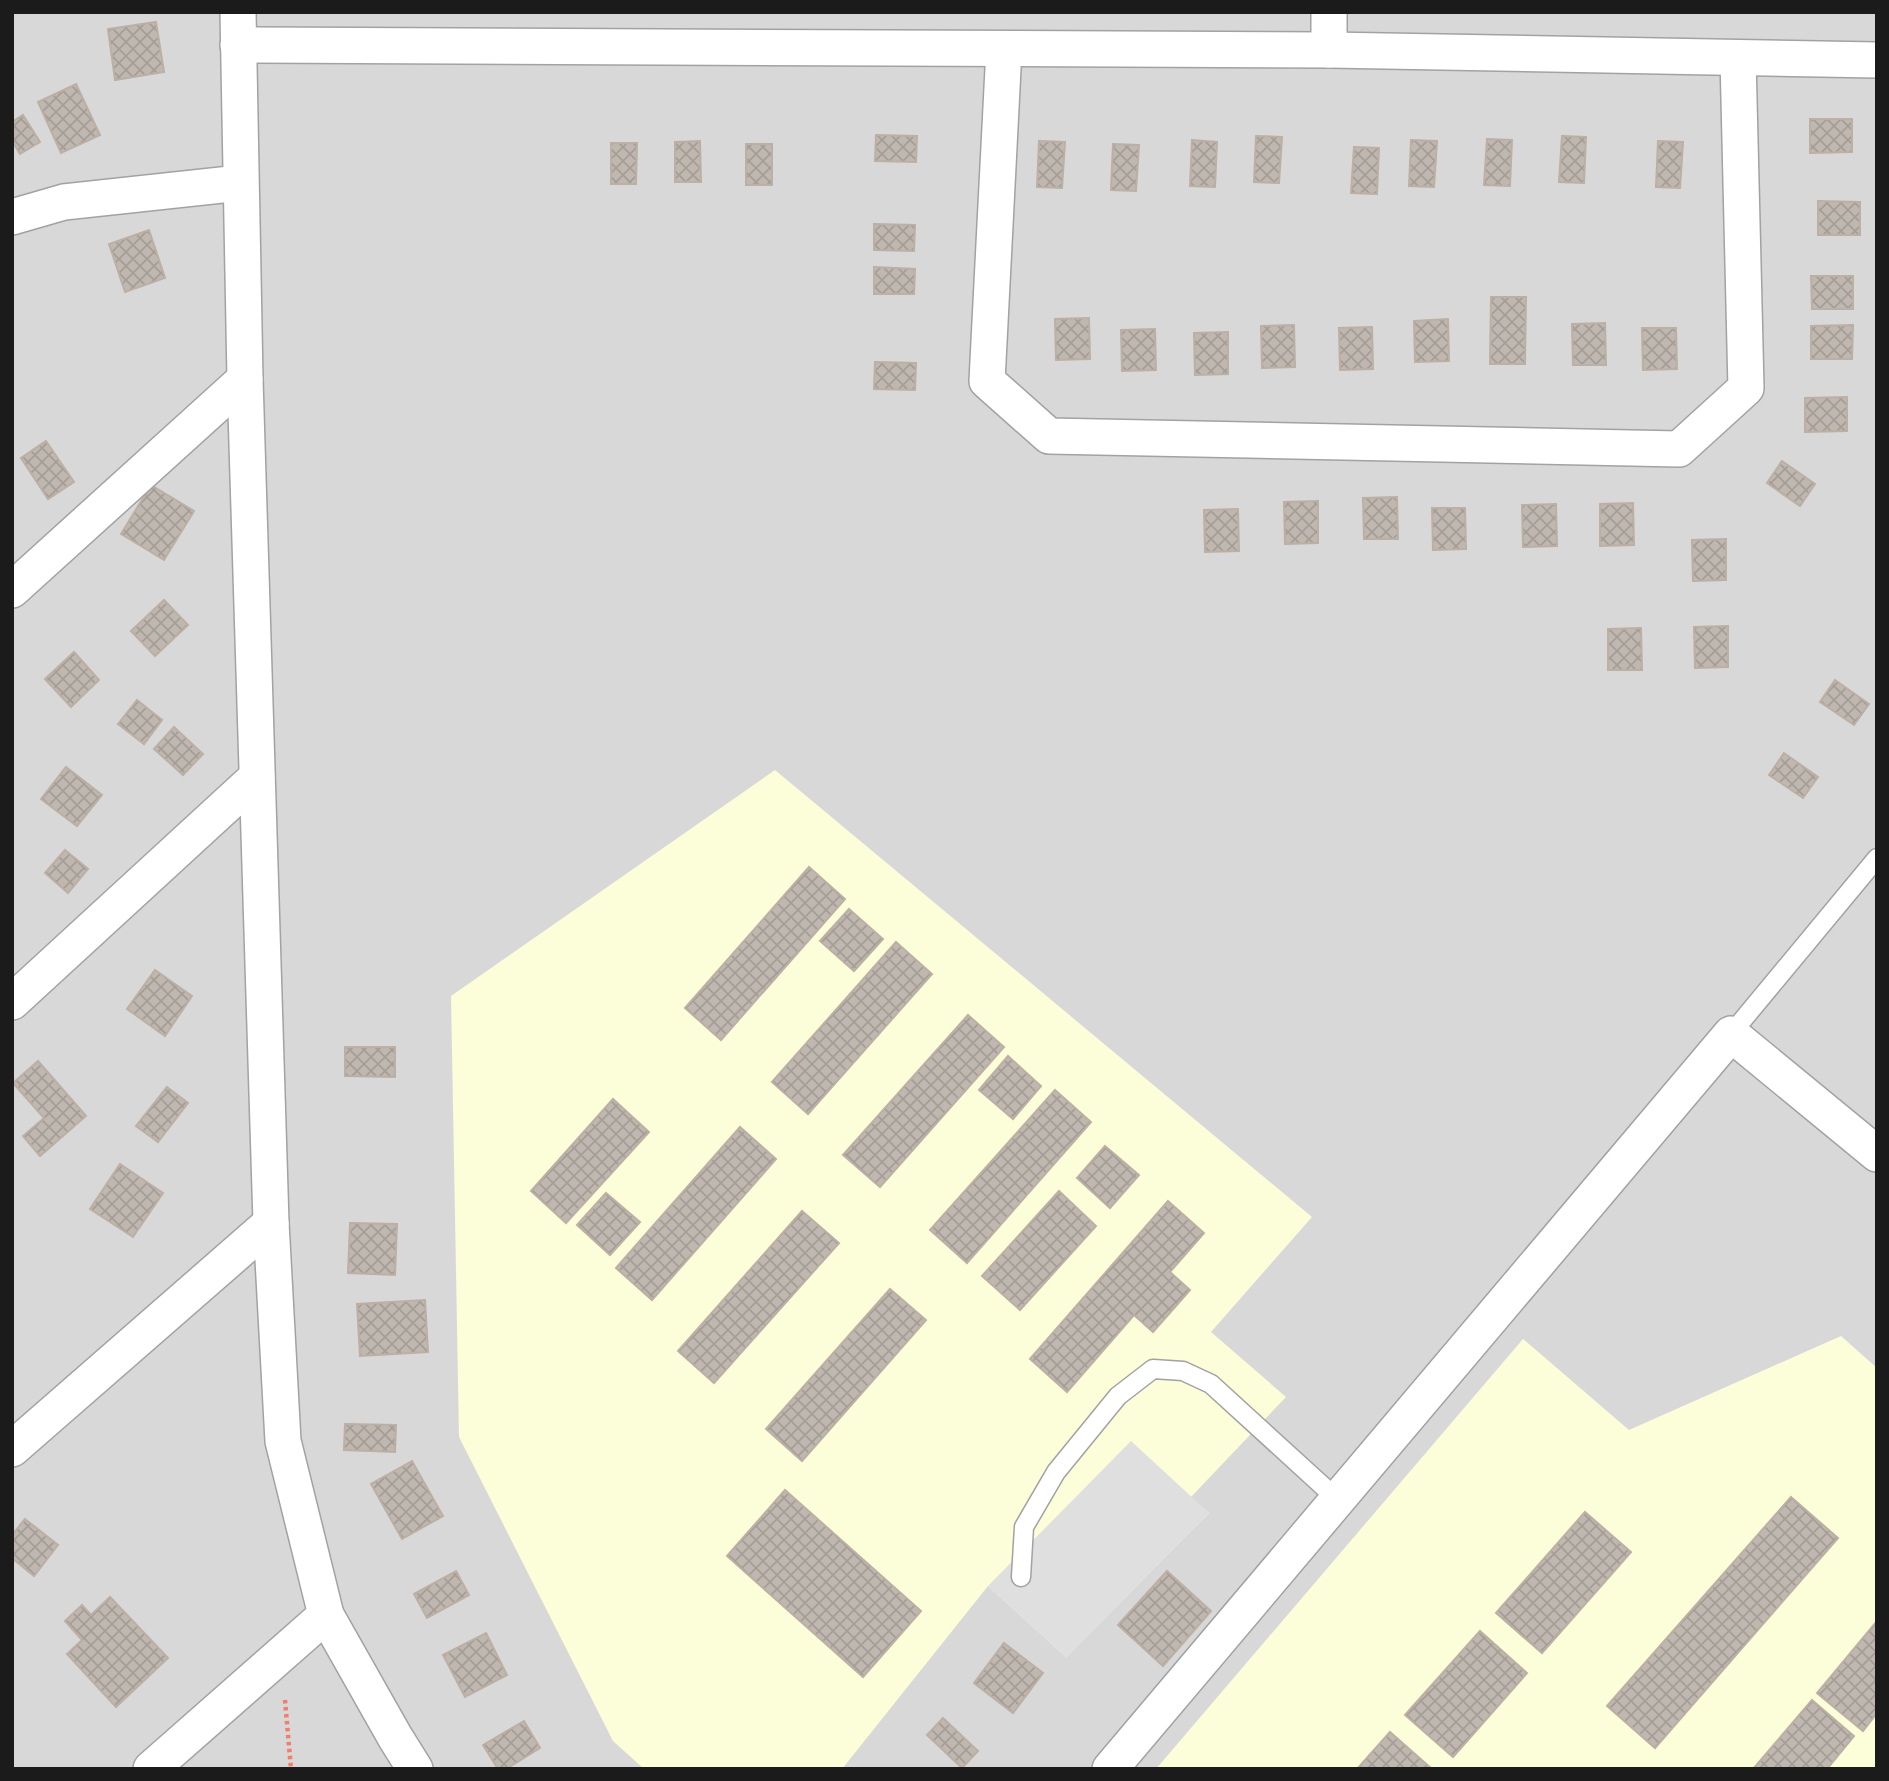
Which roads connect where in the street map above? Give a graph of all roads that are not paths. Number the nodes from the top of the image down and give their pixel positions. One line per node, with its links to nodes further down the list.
1 (1329, 12): 4 (street)
2 (238, 29): 3 (street); 7 (street)
3 (1004, 49): 4 (street); 5 (street)
4 (1329, 50): 5 (street)
5 (1738, 58): 6 (street)
6 (1877, 60)
7 (240, 183): 8 (street); 9 (street)
8 (12, 217)
9 (245, 379): 10 (street); 11 (street)
10 (12, 590)
11 (257, 776): 13 (street); 16 (street)
12 (1877, 858): 14 (lane)
13 (12, 1002)
14 (1731, 1034): 15 (street); 18 (street)
15 (1877, 1154)
16 (271, 1223): 17 (street); 20 (street)
17 (12, 1449)
18 (1337, 1499): 19 (lane); 23 (street)
19 (1021, 1577)
20 (326, 1615): 21 (street); 22 (street)
21 (151, 1769)
22 (415, 1769)
23 (1110, 1769)

